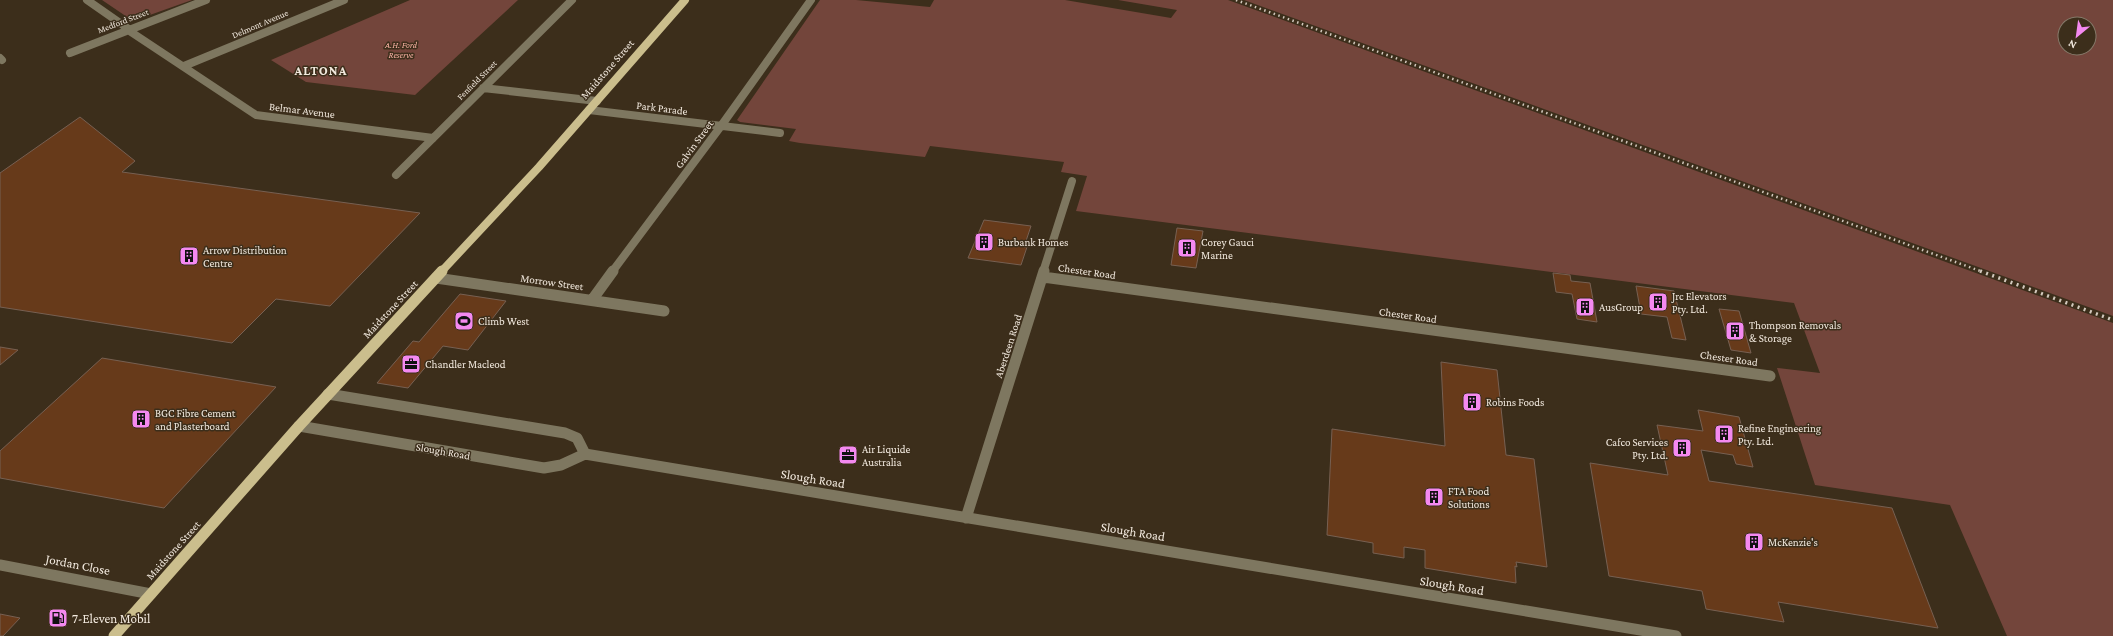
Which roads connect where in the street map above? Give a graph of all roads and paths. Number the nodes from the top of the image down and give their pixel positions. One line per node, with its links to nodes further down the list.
1 (87, 0): 7 (street, Belmar Avenue)
2 (206, 0): 7 (street, Medford Street)
3 (344, 0): 9 (street, Delmont Avenue)
4 (572, 0): 10 (street, Fenfield Street)
5 (685, 0): 11 (main road, Maidstone Street)
6 (811, 0): 13 (street, Galvin Street)
7 (130, 29): 8 (street, Medford Street); 9 (street, Belmar Avenue)
8 (70, 53)
9 (184, 66): 15 (street, Belmar Avenue)
10 (483, 88): 11 (street); 15 (street, Fenfield Street)
11 (597, 101): 12 (main road, Maidstone Street)
12 (589, 110): 13 (street, Park Parade); 19 (main road, Maidstone Street)
13 (721, 126): 14 (street, Park Parade); 20 (street, Galvin Street)
14 (780, 133)
15 (433, 138): 16 (street, Fenfield Street)
16 (396, 175)
17 (1072, 181): 18 (street, Aberdeen Road)
18 (1043, 277): 22 (street, Chester Road); 26 (street, Aberdeen Road)
19 (436, 278): 20 (street, Morrow Street); 23 (main road, Maidstone Street)
20 (592, 300): 21 (street, Morrow Street)
21 (664, 311)
22 (1770, 376)
23 (328, 394): 24 (main road, Maidstone Street); 25 (street)
24 (299, 426): 25 (street, Slough Road); 28 (main road, Maidstone Street)
25 (585, 454): 26 (street, Slough Road)
26 (966, 518): 29 (street, Slough Road)
27 (0, 565): 28 (street, Jordan Close)
28 (151, 594): 30 (main road, Maidstone Street)
29 (1645, 633): 31 (street, Slough Road)
30 (114, 636)
31 (1676, 636)

